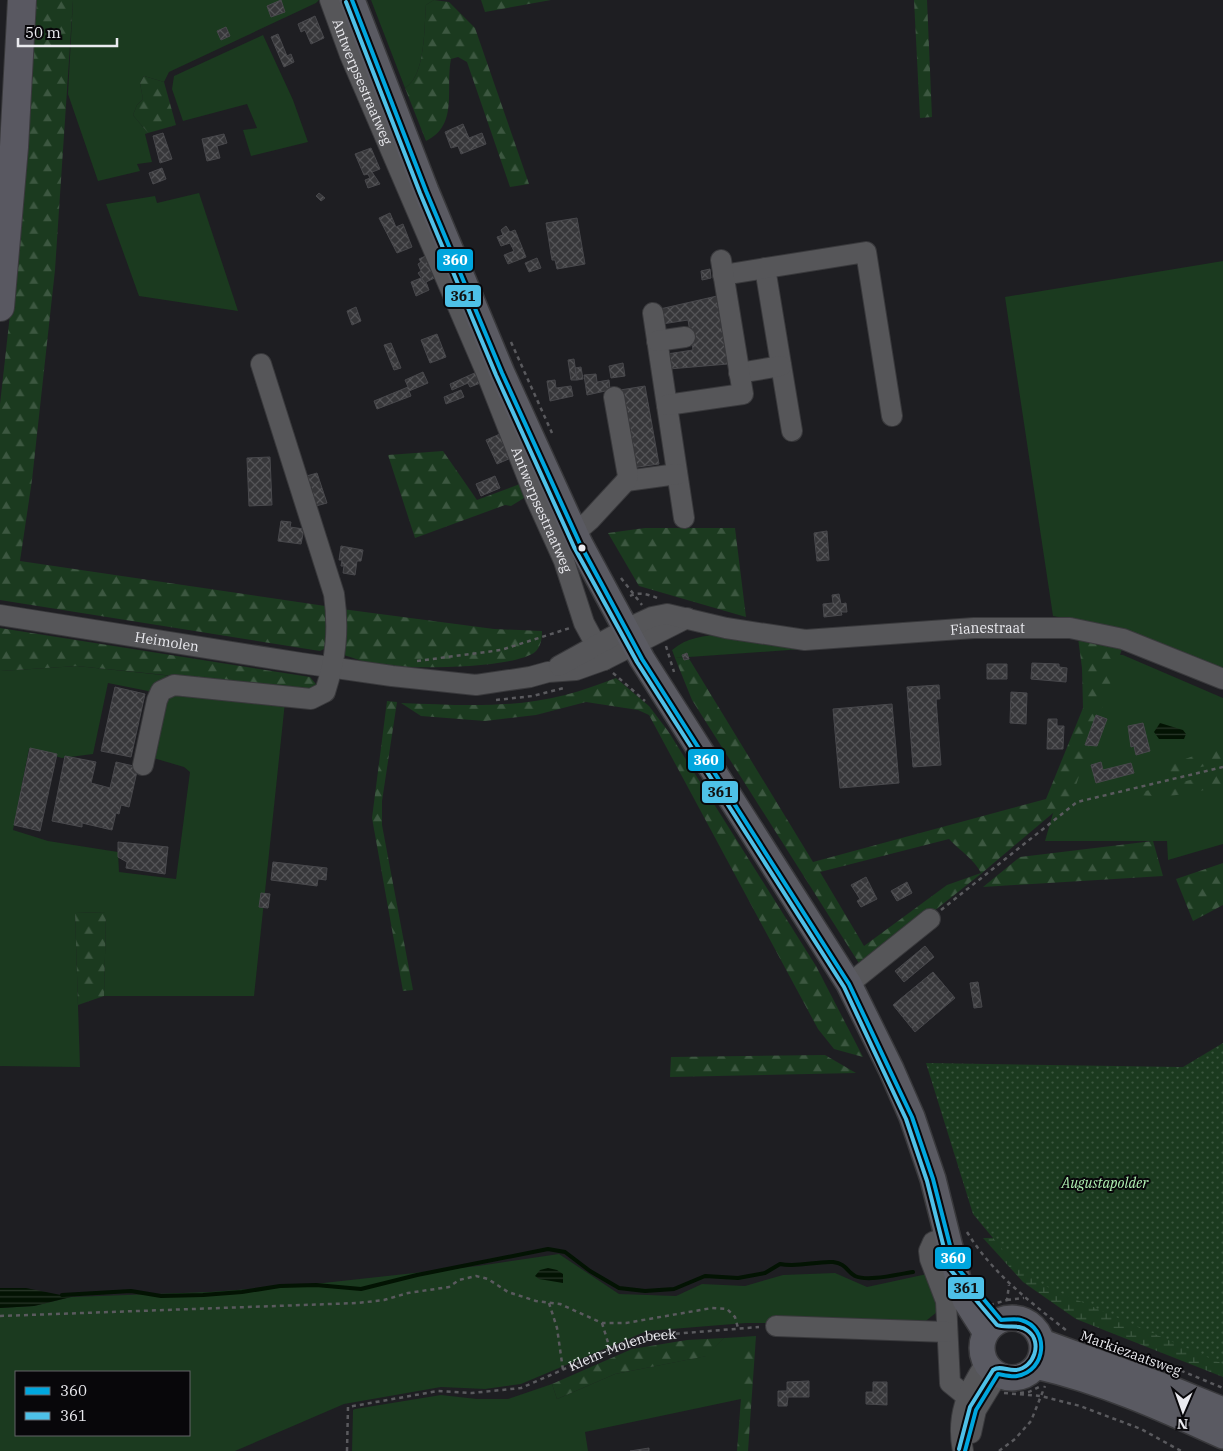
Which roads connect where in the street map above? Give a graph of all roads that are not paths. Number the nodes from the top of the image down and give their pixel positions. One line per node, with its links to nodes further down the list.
1 (22, 0): 5 (highway)
2 (330, 0): 22 (street, Antwerpsestraatweg)
3 (352, 0): 19 (main road, Antwerpsestraatweg)
4 (766, 268): 10 (street); 11 (street); 14 (street)
5 (0, 307)
6 (653, 314): 8 (street)
7 (686, 337): 8 (street)
8 (657, 340): 13 (street)
9 (261, 364): 23 (street)
10 (782, 366): 11 (street); 15 (street)
11 (739, 373): 13 (street)
12 (614, 397): 17 (street)
13 (666, 405): 16 (street)
14 (892, 416)
15 (792, 431)
16 (677, 474): 17 (street); 18 (street)
17 (626, 481): 19 (street)
18 (684, 518)
19 (575, 532): 21 (main road, Antwerpsestraatweg)
20 (0, 614): 23 (street, Heimolen)
21 (630, 637): 22 (street, Heimolen); 24 (street, Fianestraat); 27 (main road, Antwerpsestraatweg)
22 (605, 660): 23 (street, Heimolen)
23 (333, 668): 25 (street)
24 (1223, 679)
25 (143, 765)
26 (930, 919): 27 (street)
27 (848, 984): 28 (main road, Antwerpsestraatweg)
28 (948, 1236): 29 (main road, Antwerpsestraatweg); 31 (street)
29 (998, 1318): 32 (main road); 33 (main road)
30 (776, 1326): 31 (street)
31 (947, 1332): 35 (street)
32 (1042, 1342): 34 (main road); 36 (main road, Markiezaatsweg)
33 (992, 1369): 34 (main road); 35 (street); 38 (street)
34 (1042, 1374): 37 (main road)
35 (966, 1396): 38 (street)
36 (1223, 1410)
37 (1223, 1436)
38 (964, 1451)

